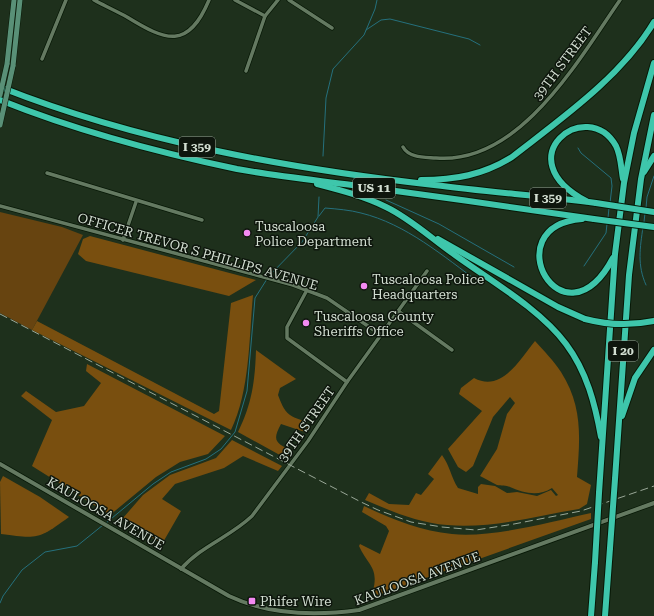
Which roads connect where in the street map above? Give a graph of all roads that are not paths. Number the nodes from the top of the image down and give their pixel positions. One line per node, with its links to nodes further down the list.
1 (14, 0): 17 (main road, bridge)
2 (20, 0): 20 (main road, bridge)
3 (66, 0): 13 (street)
4 (94, 0): 5 (street)
5 (209, 0)
6 (235, 0): 10 (street)
7 (278, 0): 10 (street)
8 (289, 0): 12 (street)
9 (620, 0): 21 (street, 39TH STREET)
10 (265, 16): 15 (street)
11 (654, 22): 26 (highway)
12 (332, 28)
13 (42, 58)
14 (654, 63): 27 (highway, I 20)
15 (246, 71)
16 (0, 87): 26 (highway, I 359)
17 (0, 95)
18 (0, 100): 24 (highway, I 359)
19 (654, 115): 25 (highway, I 20)
20 (0, 125)
21 (402, 147)
22 (654, 156): 25 (highway)
23 (47, 173): 28 (street)
24 (298, 179): 32 (highway, US 11); 35 (highway)
25 (641, 179): 46 (highway, I 20)
26 (400, 180): 29 (highway, I 359)
27 (624, 183): 29 (highway); 37 (highway, I 20)
28 (136, 202): 33 (street); 36 (street)
29 (592, 203): 31 (highway, I 359, bridge)
30 (0, 206): 36 (street, OFFICER TREVOR S PHILLIPS AVENUE)
31 (654, 212)
32 (594, 219): 34 (highway, US 11, bridge); 37 (highway)
33 (202, 220)
34 (654, 227)
35 (426, 232): 41 (highway, bridge); 47 (highway)
36 (124, 240): 39 (street, OFFICER TREVOR S PHILLIPS AVENUE)
37 (615, 254): 47 (highway, I 20)
38 (427, 271): 40 (street, 39TH STREET)
39 (307, 290): 42 (street, OFFICER TREVOR S PHILLIPS AVENUE); 45 (street)
40 (398, 311): 42 (street, 39TH STREET); 43 (street)
41 (654, 321)
42 (381, 335): 45 (street, 39TH STREET)
43 (452, 350)
44 (654, 350): 46 (highway)
45 (347, 382): 50 (street, 39TH STREET)
46 (619, 427): 52 (highway, I 20, bridge)
47 (603, 447): 51 (highway, I 20, bridge)
48 (0, 464): 50 (street, KAULOOSA AVENUE)
49 (654, 503): 50 (street, KAULOOSA AVENUE)
50 (181, 569)
51 (591, 616)
52 (605, 616)

